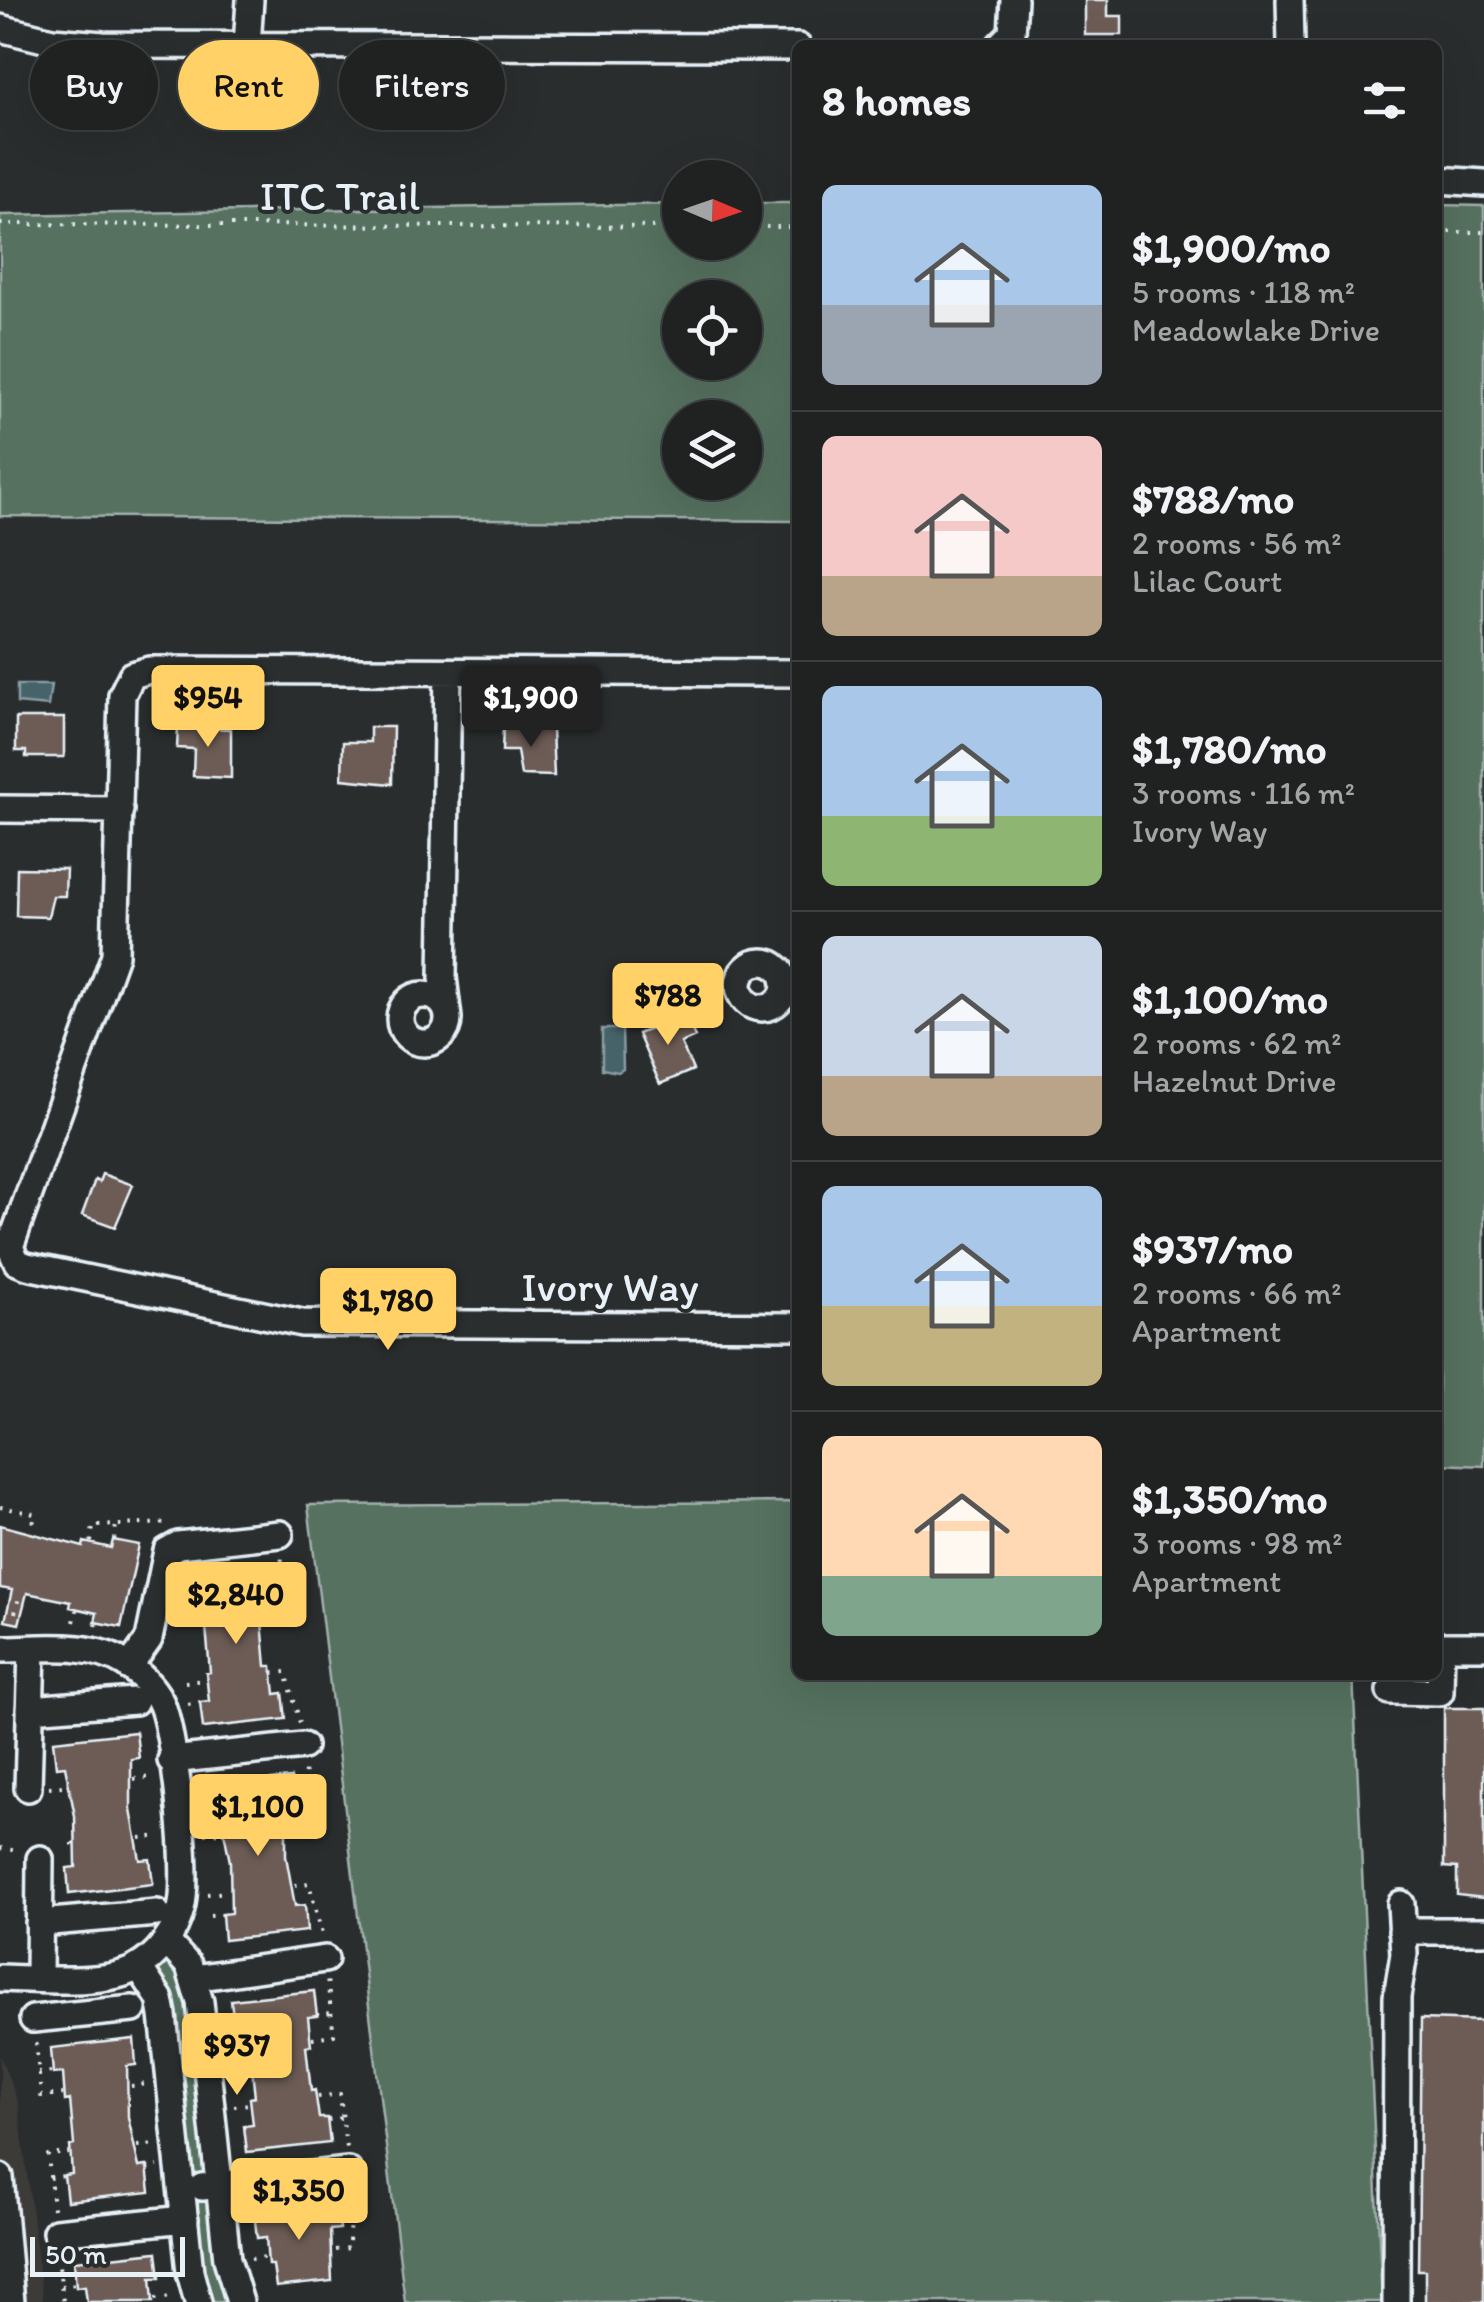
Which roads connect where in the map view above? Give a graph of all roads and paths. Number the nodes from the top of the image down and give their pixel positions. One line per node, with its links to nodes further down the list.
1 (250, 0): 5 (street)
2 (1014, 0): 6 (street)
3 (1290, 0): 7 (street)
4 (0, 28): 8 (street)
5 (247, 40)
6 (1005, 40)
7 (1291, 40)
8 (178, 46)
9 (319, 46): 10 (street)
10 (792, 47)
11 (1442, 180): 12 (street)
12 (1484, 184)
13 (0, 224): 14 (path, ITC Trail)
14 (662, 227)
15 (762, 227): 16 (path)
16 (792, 227)
17 (1442, 232): 18 (path)
18 (1484, 232)
19 (448, 672): 20 (street); 22 (street); 23 (street)
20 (792, 672)
21 (0, 810): 22 (street)
22 (120, 810): 26 (street, Ivory Way)
23 (443, 977): 24 (street); 25 (street)
24 (420, 996): 25 (street); 25 (street)
25 (448, 1018)
26 (792, 1326)
27 (0, 1507): 28 (path)
28 (14, 1510): 29 (path); 31 (path)
29 (13, 1518)
30 (116, 1524): 32 (path); 34 (path); 35 (path)
31 (32, 1530)
32 (174, 1536)
33 (280, 1539): 36 (path); 49 (street)
34 (114, 1540)
35 (90, 1543)
36 (280, 1589): 37 (path); 41 (path)
37 (272, 1590)
38 (19, 1596): 40 (path)
39 (77, 1609): 43 (path)
40 (15, 1613)
41 (266, 1613)
42 (200, 1620): 44 (path)
43 (74, 1622)
44 (178, 1623)
45 (1442, 1646): 46 (street)
46 (1484, 1646)
47 (0, 1648): 48 (street)
48 (32, 1649): 49 (street); 60 (street)
49 (129, 1667): 62 (street)
50 (272, 1673): 55 (path)
51 (206, 1679): 53 (path)
52 (1440, 1680): 54 (street)
53 (185, 1682)
54 (1390, 1692)
55 (292, 1694): 56 (path); 61 (path)
56 (283, 1695)
57 (135, 1701): 60 (street)
58 (200, 1702): 59 (path)
59 (188, 1704)
60 (30, 1709): 64 (street)
61 (302, 1743): 62 (street); 65 (path)
62 (162, 1769): 63 (path); 86 (street)
63 (133, 1779)
64 (28, 1788)
65 (303, 1801): 66 (path); 67 (path)
66 (294, 1802)
67 (288, 1826)
68 (221, 1833): 69 (path)
69 (202, 1834)
70 (159, 1836): 71 (path)
71 (139, 1838)
72 (0, 1848): 73 (path)
73 (31, 1857): 83 (street)
74 (294, 1885): 78 (path)
75 (228, 1892): 76 (path)
76 (207, 1894)
77 (1400, 1904): 85 (street)
78 (314, 1906): 79 (path); 87 (path)
79 (305, 1907)
80 (157, 1913): 83 (street)
81 (222, 1915): 82 (path)
82 (210, 1916)
83 (40, 1924): 90 (street)
84 (1484, 1931): 85 (street)
85 (1402, 1932): 136 (street)
86 (166, 1940): 88 (street); 91 (street)
87 (325, 1959): 91 (street); 93 (path)
88 (140, 1967): 90 (street); 120 (street)
89 (0, 1978): 90 (street)
90 (49, 1978): 95 (street)
91 (194, 1978): 119 (street)
92 (134, 2009): 95 (street)
93 (331, 2013): 94 (path); 97 (path)
94 (316, 2015)
95 (60, 2016): 96 (street)
96 (34, 2024): 101 (path)
97 (311, 2038)
98 (244, 2045): 99 (path)
99 (225, 2047)
100 (53, 2072): 101 (path)
101 (38, 2074): 104 (path)
102 (149, 2084): 103 (path)
103 (130, 2086)
104 (64, 2094)
105 (317, 2097): 108 (path)
106 (250, 2104): 107 (path)
107 (232, 2106)
108 (342, 2118): 109 (path); 115 (path)
109 (328, 2120)
110 (156, 2144): 111 (path)
111 (137, 2146)
112 (70, 2153): 118 (path)
113 (158, 2166): 114 (path)
114 (147, 2168)
115 (348, 2171): 119 (street); 122 (path)
116 (64, 2176): 118 (path)
117 (0, 2178): 132 (street)
118 (50, 2178): 124 (path)
119 (218, 2185): 120 (street); 135 (street)
120 (182, 2189): 121 (street)
121 (185, 2218): 124 (street); 134 (street)
122 (349, 2226): 123 (path); 125 (path)
123 (340, 2228)
124 (55, 2231): 129 (path)
125 (334, 2250)
126 (267, 2257): 127 (path)
127 (248, 2259)
128 (76, 2284): 129 (path)
129 (61, 2286): 133 (path)
130 (172, 2296): 131 (path)
131 (153, 2299)
132 (11, 2302)
133 (62, 2302)
134 (198, 2302)
135 (240, 2302)
136 (1396, 2302)

